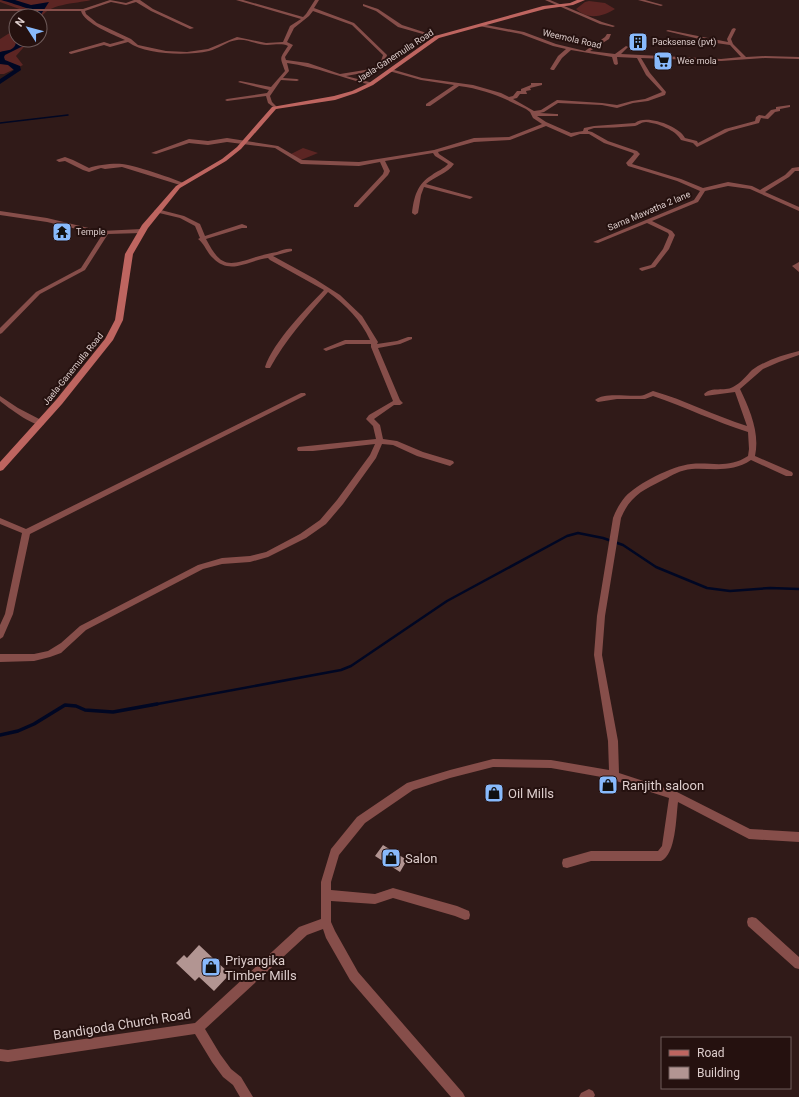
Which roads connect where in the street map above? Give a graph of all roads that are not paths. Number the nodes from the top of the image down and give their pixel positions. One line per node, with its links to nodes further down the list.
1 (138, 0): 12 (street); 16 (street)
2 (238, 0): 13 (street)
3 (317, 0): 10 (street)
4 (547, 0): 8 (street)
5 (582, 0): 8 (main road, Jaela-Ganemulla Road)
6 (640, 0): 9 (street)
7 (364, 4): 22 (street)
8 (562, 5): 14 (main road, Jaela-Ganemulla Road); 15 (street)
9 (661, 5)
10 (312, 9): 13 (street); 36 (street)
11 (0, 10): 12 (street)
12 (83, 10): 23 (street)
13 (303, 18): 24 (street)
14 (481, 25): 22 (main road, Jaela-Ganemulla Road); 26 (street, Weemola Road)
15 (613, 26)
16 (192, 28)
17 (734, 30): 25 (street)
18 (668, 31): 25 (street)
19 (230, 35): 21 (street)
20 (609, 35): 28 (street)
21 (237, 36): 23 (street); 24 (street)
22 (437, 37): 37 (main road, Jaela-Ganemulla Road)
23 (129, 40): 29 (street)
24 (285, 43): 34 (street)
25 (730, 44): 33 (street)
26 (570, 48): 28 (street, Weemola Road); 38 (street)
27 (626, 48): 30 (street)
28 (586, 52): 30 (street, Weemola Road)
29 (71, 53)
30 (616, 55): 31 (street, Weemola Road); 35 (street)
31 (638, 56): 33 (street, Weemola Road); 54 (street)
32 (799, 58): 33 (street, Weemola Road)
33 (745, 59)
34 (283, 61): 39 (street); 40 (street)
35 (616, 64)
36 (382, 65): 37 (street); 39 (street)
37 (392, 69): 43 (main road, Jaela-Ganemulla Road); 44 (street)
38 (552, 69)
39 (342, 75): 43 (street)
40 (279, 79): 41 (street); 46 (street)
41 (297, 80)
42 (240, 82): 46 (street)
43 (371, 84): 53 (main road, Jaela-Ganemulla Road)
44 (458, 84): 49 (street); 51 (street)
45 (540, 84): 49 (street)
46 (271, 91): 48 (street); 53 (street)
47 (242, 92): 48 (street)
48 (246, 98): 50 (street)
49 (508, 99): 54 (street)
50 (227, 100)
51 (428, 105)
52 (788, 106): 57 (street)
53 (276, 108): 58 (main road, Jaela-Ganemulla Road)
54 (533, 113): 55 (street); 56 (street)
55 (556, 115)
56 (547, 124): 57 (street); 59 (street)
57 (585, 132): 66 (street)
58 (244, 142): 60 (street); 62 (street); 64 (main road, Jaela-Ganemulla Road)
59 (435, 151): 62 (street); 65 (street)
60 (154, 153)
61 (59, 160): 64 (street)
62 (382, 161): 69 (street)
63 (799, 169): 67 (street)
64 (182, 184): 71 (main road, Jaela-Ganemulla Road)
65 (423, 185): 68 (street); 73 (street)
66 (703, 190): 67 (street); 74 (street, Sama Mawatha 2 lane)
67 (760, 192): 70 (street)
68 (470, 197)
69 (356, 206)
70 (799, 209)
71 (157, 211): 76 (main road, Jaela-Ganemulla Road); 78 (street)
72 (0, 213): 77 (street)
73 (415, 213)
74 (648, 221): 79 (street, Sama Mawatha 2 lane); 85 (street)
75 (245, 227): 78 (street)
76 (142, 231): 77 (street); 99 (main road, Jaela-Ganemulla Road)
77 (105, 234): 88 (street)
78 (201, 239): 83 (street)
79 (596, 242)
80 (290, 250): 82 (street)
81 (244, 256): 83 (street)
82 (267, 256): 83 (street); 87 (street)
83 (250, 261)
84 (799, 264): 86 (street)
85 (642, 269)
86 (799, 270)
87 (328, 289): 90 (street); 93 (street)
88 (1, 330)
89 (410, 338): 90 (street)
90 (374, 344): 91 (street); 101 (street)
91 (326, 349)
92 (799, 353): 94 (street)
93 (268, 367)
94 (737, 388): 95 (street); 100 (street)
95 (707, 394)
96 (303, 395): 108 (street)
97 (0, 398): 99 (street)
98 (598, 400): 100 (street)
99 (40, 423): 105 (main road, Jaela-Ganemulla Road)
100 (751, 430): 103 (street)
101 (380, 441): 102 (street); 104 (street); 110 (street)
102 (302, 449)
103 (752, 457): 106 (street); 111 (street)
104 (450, 463)
105 (0, 468)
106 (789, 474)
107 (0, 521): 108 (street)
108 (26, 532): 109 (street)
109 (0, 635)
110 (0, 658)
111 (614, 776): 112 (street); 115 (street)
112 (674, 795): 113 (street); 114 (street)
113 (799, 837)
114 (567, 863)
115 (326, 895): 116 (street); 117 (street)
116 (465, 915)
117 (326, 922): 120 (street, Bandigoda Church Road); 123 (street)
118 (752, 922): 119 (street)
119 (799, 964)
120 (198, 1028): 121 (street, Bandigoda Church Road); 122 (street)
121 (0, 1055)
122 (247, 1097)
123 (459, 1097)

